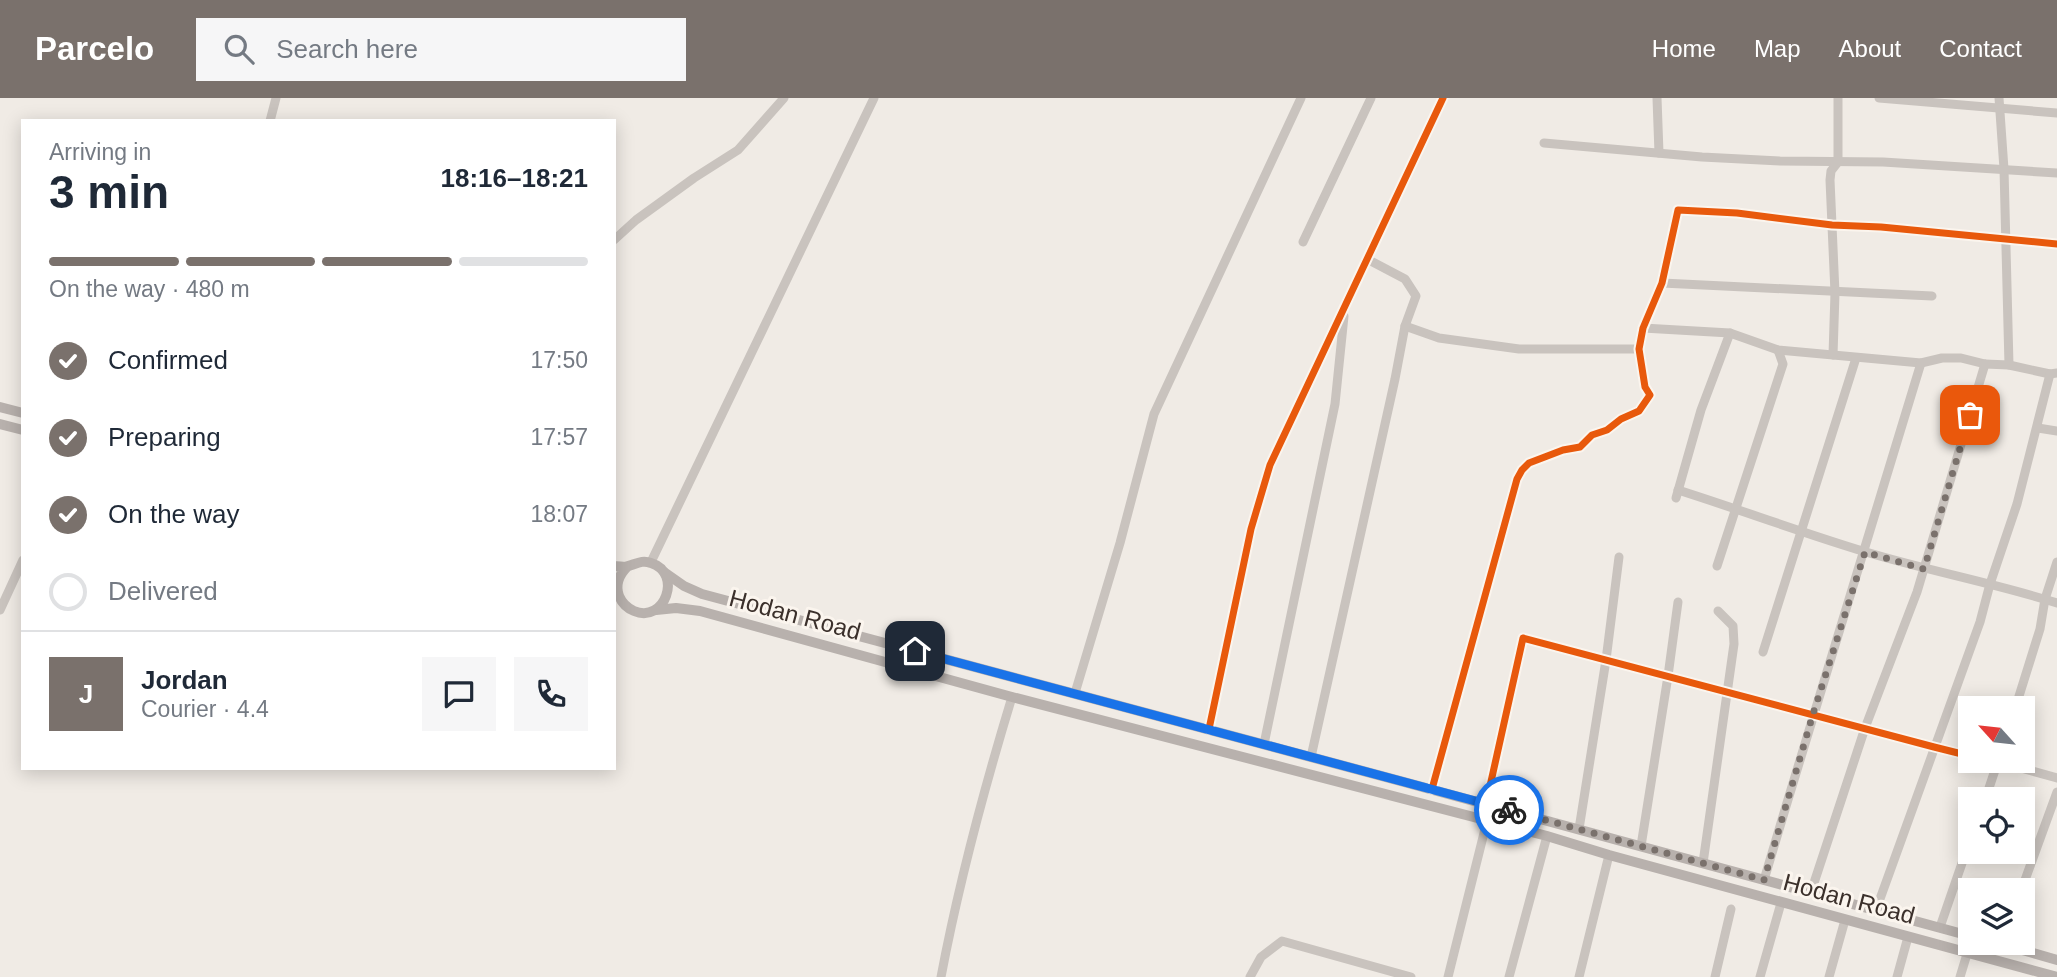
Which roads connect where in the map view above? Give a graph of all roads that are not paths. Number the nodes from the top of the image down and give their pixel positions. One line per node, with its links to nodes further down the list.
1 (276, 98): 12 (street)
2 (784, 98): 19 (street)
3 (874, 98): 49 (street)
4 (1301, 98): 69 (street)
5 (1371, 98): 21 (street)
6 (1443, 98): 23 (street)
7 (1657, 98): 14 (street)
8 (1838, 98): 15 (street)
9 (1879, 98): 10 (street)
10 (2000, 103): 11 (street); 16 (street)
11 (2057, 113)
12 (271, 119)
13 (1544, 143): 14 (street)
14 (1658, 153): 15 (street)
15 (1838, 162): 16 (street); 18 (street)
16 (2004, 169): 17 (street); 20 (street)
17 (2057, 173)
18 (1832, 225): 20 (street); 24 (street); 25 (street)
19 (616, 238)
20 (2006, 239): 22 (street); 37 (street)
21 (1303, 242)
22 (2057, 244)
23 (1367, 259): 27 (street); 28 (street)
24 (1662, 283): 25 (street); 29 (street)
25 (1835, 293): 26 (street); 33 (street)
26 (1932, 296)
27 (1344, 309): 74 (street); 75 (street)
28 (1405, 326): 31 (street); 78 (street)
29 (1643, 328): 30 (street); 31 (street)
30 (1730, 333): 32 (street); 45 (street)
31 (1639, 349): 81 (street)
32 (1778, 350): 33 (street); 45 (street)
33 (1833, 355): 34 (street)
34 (1856, 358): 35 (street); 46 (street)
35 (1921, 363): 36 (street); 47 (street)
36 (1985, 364): 37 (street); 55 (street)
37 (2009, 365): 38 (street)
38 (2054, 374): 42 (street)
39 (0, 407): 40 (main road)
40 (21, 412)
41 (0, 424): 43 (main road)
42 (2038, 428): 44 (street); 57 (street)
43 (21, 429)
44 (2057, 431)
45 (1735, 508): 46 (street); 53 (street)
46 (1802, 532): 47 (street); 65 (street)
47 (1865, 552): 55 (street); 72 (street)
48 (1619, 557): 66 (street)
49 (651, 562): 54 (main road); 56 (main road, Hodan Road)
50 (2057, 562): 59 (street)
51 (21, 564): 62 (street)
52 (616, 566): 54 (main road)
53 (1717, 566)
54 (627, 567): 58 (main road, Hodan Road)
55 (1924, 569): 57 (street); 73 (street)
56 (664, 572): 63 (main road); 69 (main road, Hodan Road)
57 (1990, 584): 59 (street); 76 (street)
58 (617, 596): 63 (main road, Hodan Road)
59 (2045, 599): 61 (street); 71 (street)
60 (1678, 602): 67 (street)
61 (2057, 603)
62 (0, 610)
63 (656, 610): 70 (main road, Hodan Road)
64 (1718, 611): 68 (street)
65 (1763, 652)
66 (1606, 660): 67 (street); 83 (street); 85 (street)
67 (1668, 676): 68 (street); 87 (street)
68 (1728, 692): 72 (street); 89 (street)
69 (1075, 693): 74 (main road, Hodan Road)
70 (1012, 696): 84 (main road, Hodan Road); 109 (street)
71 (2019, 696)
72 (1813, 714): 73 (street); 92 (street)
73 (1865, 728): 76 (street); 93 (street)
74 (1209, 729): 75 (main road, Hodan Road)
75 (1264, 744): 78 (main road, Hodan Road)
76 (1934, 747): 77 (street); 96 (street)
77 (1958, 753)
78 (1311, 757): 81 (main road, Hodan Road)
79 (2035, 772): 80 (street)
80 (2057, 778)
81 (1432, 789): 83 (main road, Hodan Road)
82 (2057, 792): 91 (street)
83 (1486, 804): 85 (main road, Hodan Road)
84 (1487, 821): 86 (main road, Hodan Road); 112 (street)
85 (1579, 829): 87 (main road, Hodan Road)
86 (1547, 836): 88 (main road, Hodan Road); 113 (street)
87 (1641, 846): 89 (main road, Hodan Road)
88 (1609, 855): 94 (main road, Hodan Road); 114 (street)
89 (1703, 863): 92 (main road, Hodan Road)
90 (1962, 864): 98 (street)
91 (2026, 878)
92 (1764, 880): 93 (main road, Hodan Road)
93 (1811, 892): 96 (main road, Hodan Road)
94 (1781, 902): 97 (main road, Hodan Road); 116 (street)
95 (1731, 909): 115 (street)
96 (1876, 910): 98 (main road, Hodan Road)
97 (1845, 920): 100 (main road, Hodan Road); 117 (street)
98 (1940, 928): 99 (main road, Hodan Road)
99 (1958, 933)
100 (1908, 937): 101 (main road, Hodan Road); 118 (street)
101 (1958, 951)
102 (2035, 954): 106 (main road)
103 (1967, 955): 119 (street)
104 (1971, 955): 107 (main road, Hodan Road)
105 (1999, 955): 107 (street)
106 (2057, 960)
107 (1998, 962): 108 (main road, Hodan Road)
108 (2027, 973): 120 (main road, Hodan Road)
109 (941, 977)
110 (1250, 977): 111 (street)
111 (1411, 977)
112 (1448, 977)
113 (1509, 977)
114 (1579, 977)
115 (1714, 977)
116 (1760, 977)
117 (1829, 977)
118 (1897, 977)
119 (1960, 977)
120 (2057, 977)

